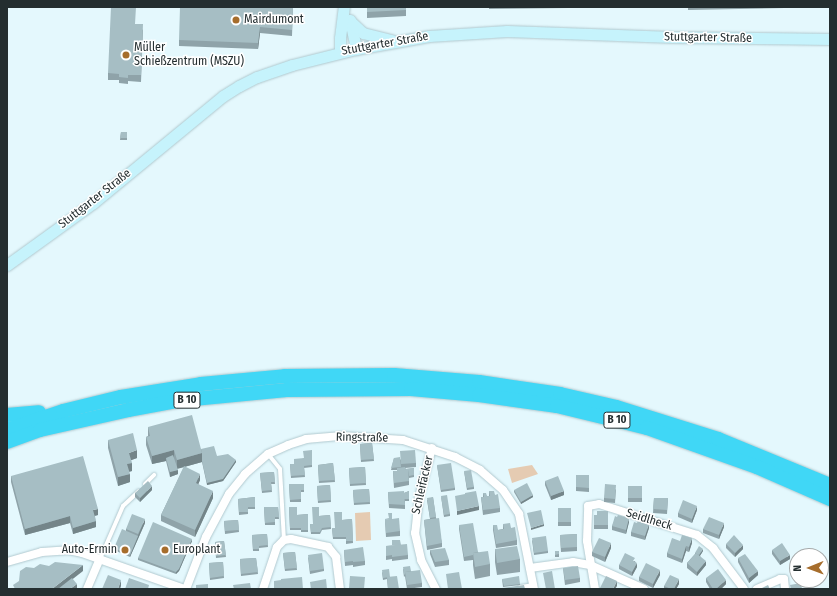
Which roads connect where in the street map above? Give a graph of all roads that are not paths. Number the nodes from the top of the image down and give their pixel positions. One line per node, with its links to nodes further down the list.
1 (344, 8): 2 (main road); 6 (main road)
2 (350, 21): 4 (main road); 5 (main road)
3 (830, 39): 4 (main road, Stuttgarter Straße)
4 (395, 41): 5 (main road, Stuttgarter Straße)
5 (356, 49): 6 (main road, Stuttgarter Straße)
6 (340, 52): 7 (main road, Stuttgarter Straße)
7 (7, 265)
8 (63, 411): 9 (highway); 10 (highway, B 10); 15 (highway, B 10)
9 (7, 416)
10 (7, 430)
11 (7, 442): 16 (highway, B 10)
12 (432, 448): 13 (street, Ringstraße); 21 (street, Ringstraße); 27 (street, Schleifäcker)
13 (268, 454): 17 (lane); 24 (street, Ringstraße)
14 (154, 475): 18 (lane)
15 (830, 485)
16 (830, 499)
17 (284, 540): 25 (street); 26 (street)
18 (100, 559): 19 (street); 23 (street); 24 (street)
19 (7, 562)
20 (590, 565): 21 (street); 29 (street); 30 (street); 31 (street, Seidlheck)
21 (530, 568): 22 (street, Ringstraße)
22 (534, 588): 28 (street, Ringstraße)
23 (87, 589)
24 (185, 589)
25 (263, 589)
26 (340, 589)
27 (436, 589)
28 (521, 589)
29 (595, 589)
30 (644, 589)
31 (744, 589)
32 (757, 589): 33 (street)
33 (785, 589)

